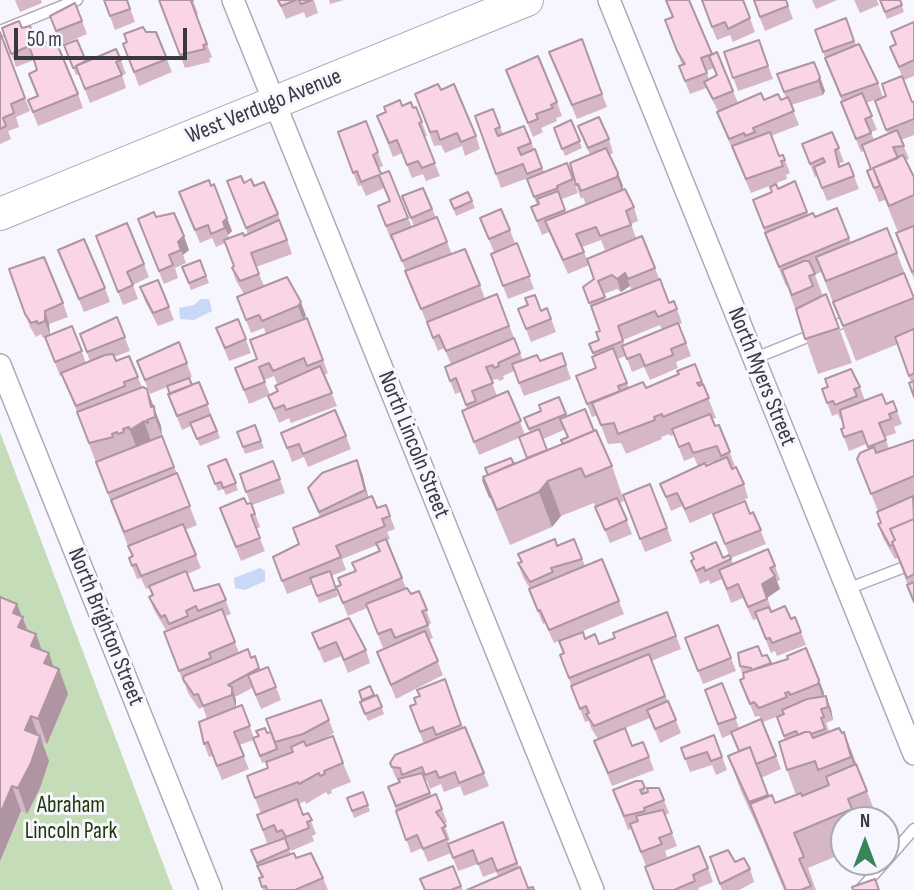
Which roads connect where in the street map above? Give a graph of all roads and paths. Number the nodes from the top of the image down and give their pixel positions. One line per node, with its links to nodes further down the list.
1 (77, 0): 5 (lane)
2 (233, 0): 6 (street, North Lincoln Street)
3 (527, 0): 6 (main road, West Verdugo Avenue)
4 (609, 0): 9 (street, North Myers Street)
5 (0, 31)
6 (274, 103): 7 (main road, West Verdugo Avenue); 18 (street, North Lincoln Street)
7 (0, 214)
8 (867, 313): 9 (lane)
9 (753, 359): 12 (street, North Myers Street)
10 (0, 365): 17 (street, North Brighton Street)
11 (902, 568): 12 (lane)
12 (847, 589): 13 (street, North Myers Street)
13 (914, 754)
14 (914, 829): 15 (lane)
15 (900, 845)
16 (873, 876): 19 (lane)
17 (211, 890)
18 (593, 890)
19 (860, 890)

